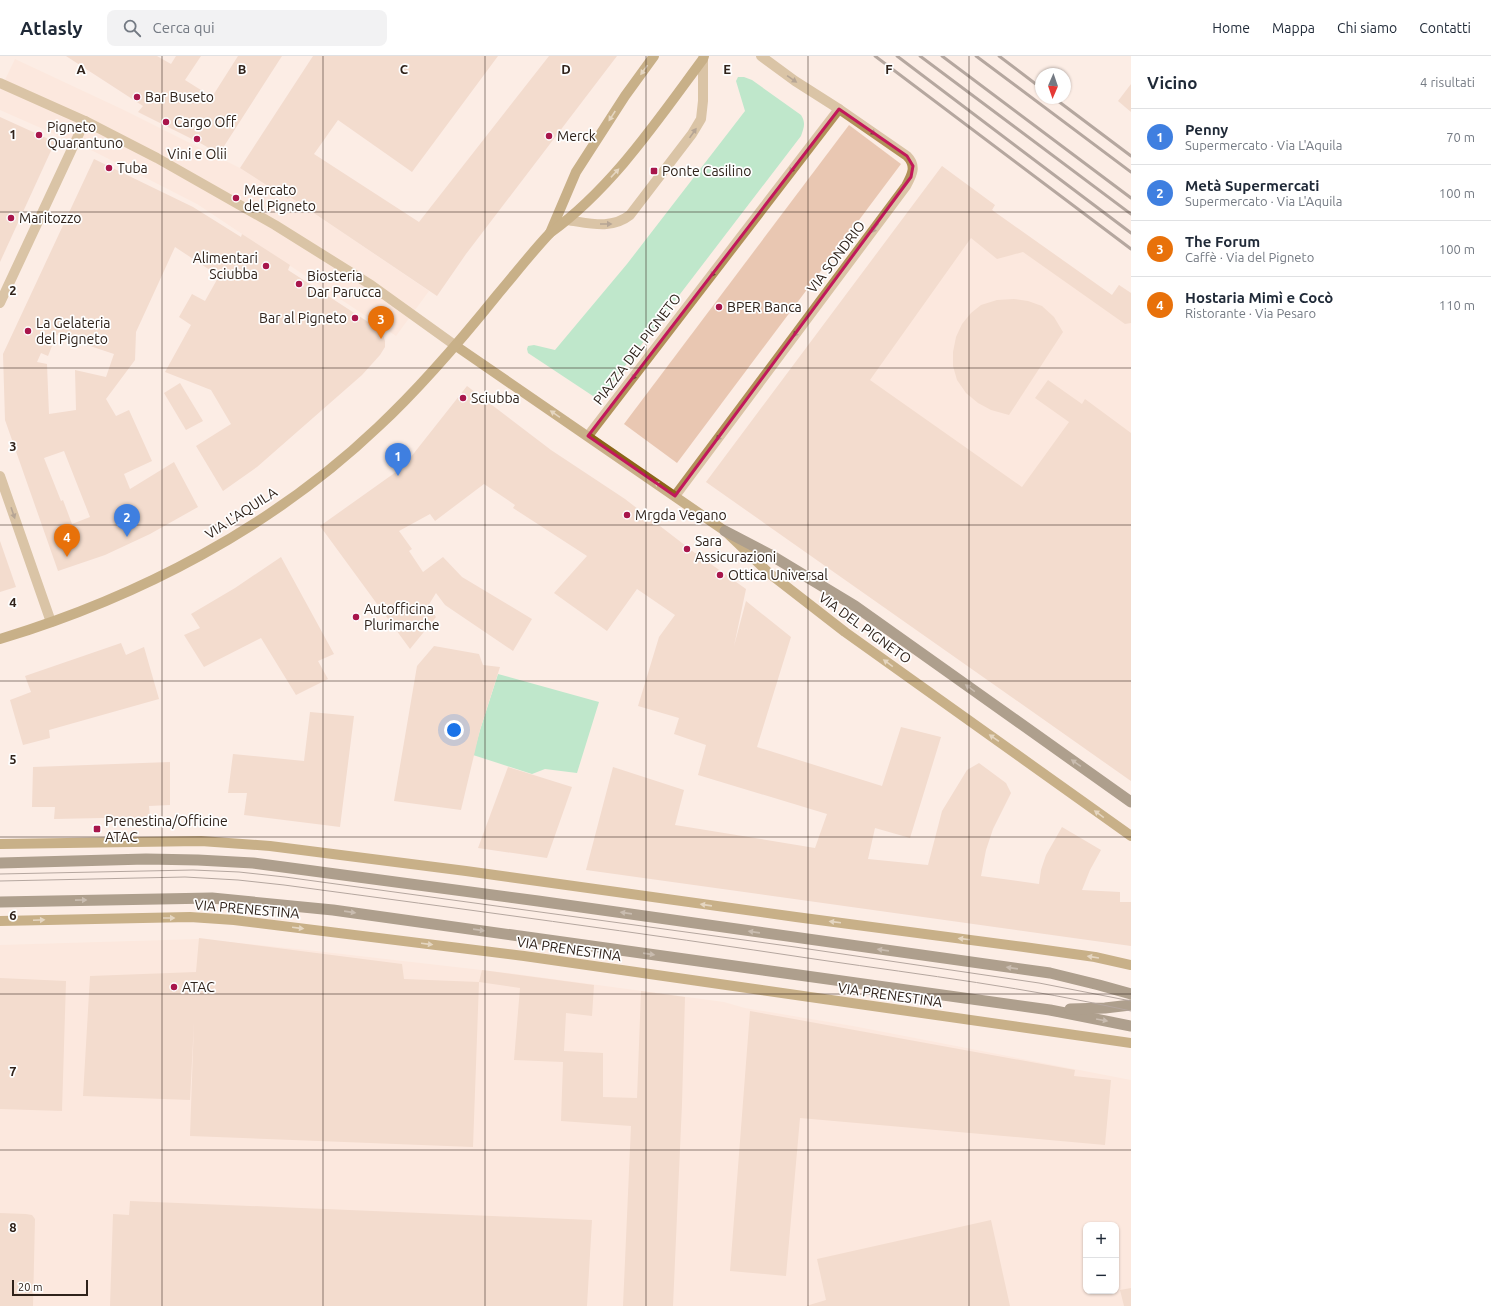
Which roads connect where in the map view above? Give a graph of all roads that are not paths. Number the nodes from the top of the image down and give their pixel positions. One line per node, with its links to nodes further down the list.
1 (654, 56): 8 (main road, one-way to 8)
2 (761, 56): 5 (street, one-way to 5)
3 (703, 58): 7 (main road, one-way to 3); 7 (street, one-way to 3)
4 (0, 83): 6 (street)
5 (838, 109): 11 (street, PIAZZA DEL PIGNETO, one-way to 11); 13 (street, VIA SONDRIO, one-way to 13)
6 (85, 121): 9 (street); 10 (street)
7 (567, 220): 8 (main road)
8 (550, 232): 10 (main road)
9 (0, 302)
10 (456, 346): 11 (main road, one-way to 10); 15 (main road, VIA L'AQUILA)
11 (588, 436): 13 (main road, VIA DEL PIGNETO, one-way to 11)
12 (0, 476): 15 (street, one-way to 15)
13 (675, 496): 14 (main road, VIA DEL PIGNETO)
14 (725, 531): 17 (highway, one-way to 14); 18 (main road, VIA DEL PIGNETO, one-way to 14)
15 (51, 622): 16 (main road, VIA L'AQUILA)
16 (0, 639)
17 (1131, 802)
18 (1131, 836)
19 (0, 844): 23 (main road, one-way to 19)
20 (0, 863): 24 (highway, one-way to 20)
21 (0, 902): 26 (highway, one-way to 26)
22 (0, 921): 28 (main road, VIA PRENESTINA, one-way to 28)
23 (1131, 965)
24 (1131, 994)
25 (1131, 1005): 26 (highway)
26 (1050, 1010): 27 (highway, one-way to 27)
27 (1131, 1026)
28 (1131, 1043)

